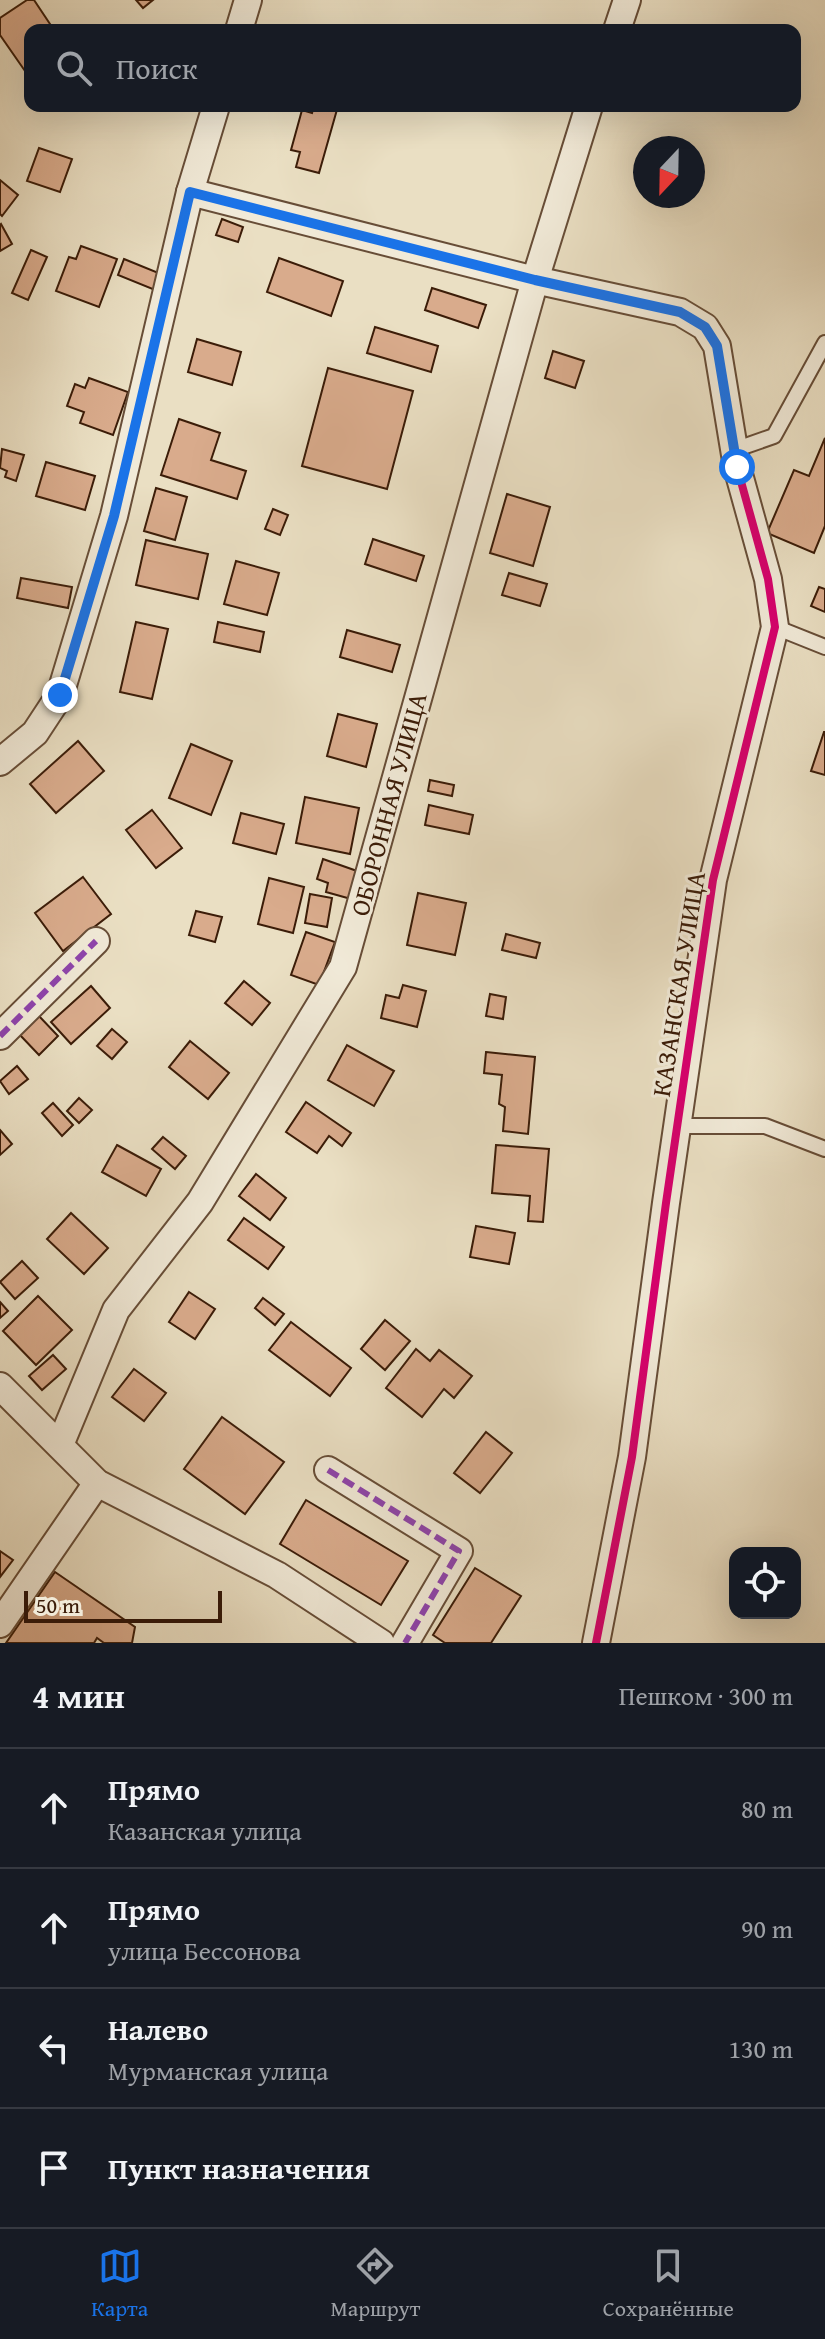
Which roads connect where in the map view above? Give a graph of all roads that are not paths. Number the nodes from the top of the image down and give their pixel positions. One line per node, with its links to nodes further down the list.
1 (248, 0): 3 (street)
2 (627, 0): 4 (street)
3 (241, 24)
4 (619, 24)
5 (214, 112): 7 (street)
6 (587, 112): 8 (street, ОБОРОННАЯ УЛИЦА)
7 (190, 192): 8 (street, КАЗАНСКАЯ УЛИЦА); 13 (street)
8 (535, 280): 10 (street, КАЗАНСКАЯ УЛИЦА); 19 (street, ОБОРОННАЯ УЛИЦА)
9 (825, 343): 10 (lane)
10 (734, 450): 11 (street, КАЗАНСКАЯ УЛИЦА)
11 (775, 627): 12 (lane); 16 (street, КАЗАНСКАЯ УЛИЦА)
12 (825, 647)
13 (0, 762)
14 (96, 941): 15 (street)
15 (0, 1036)
16 (677, 1126): 17 (lane); 25 (street, КАЗАНСКАЯ УЛИЦА)
17 (825, 1149)
18 (0, 1386): 19 (street)
19 (60, 1445): 21 (street)
20 (328, 1470): 24 (street)
21 (97, 1483): 22 (street); 23 (street)
22 (0, 1624)
23 (381, 1643)
24 (405, 1643)
25 (596, 1643)

